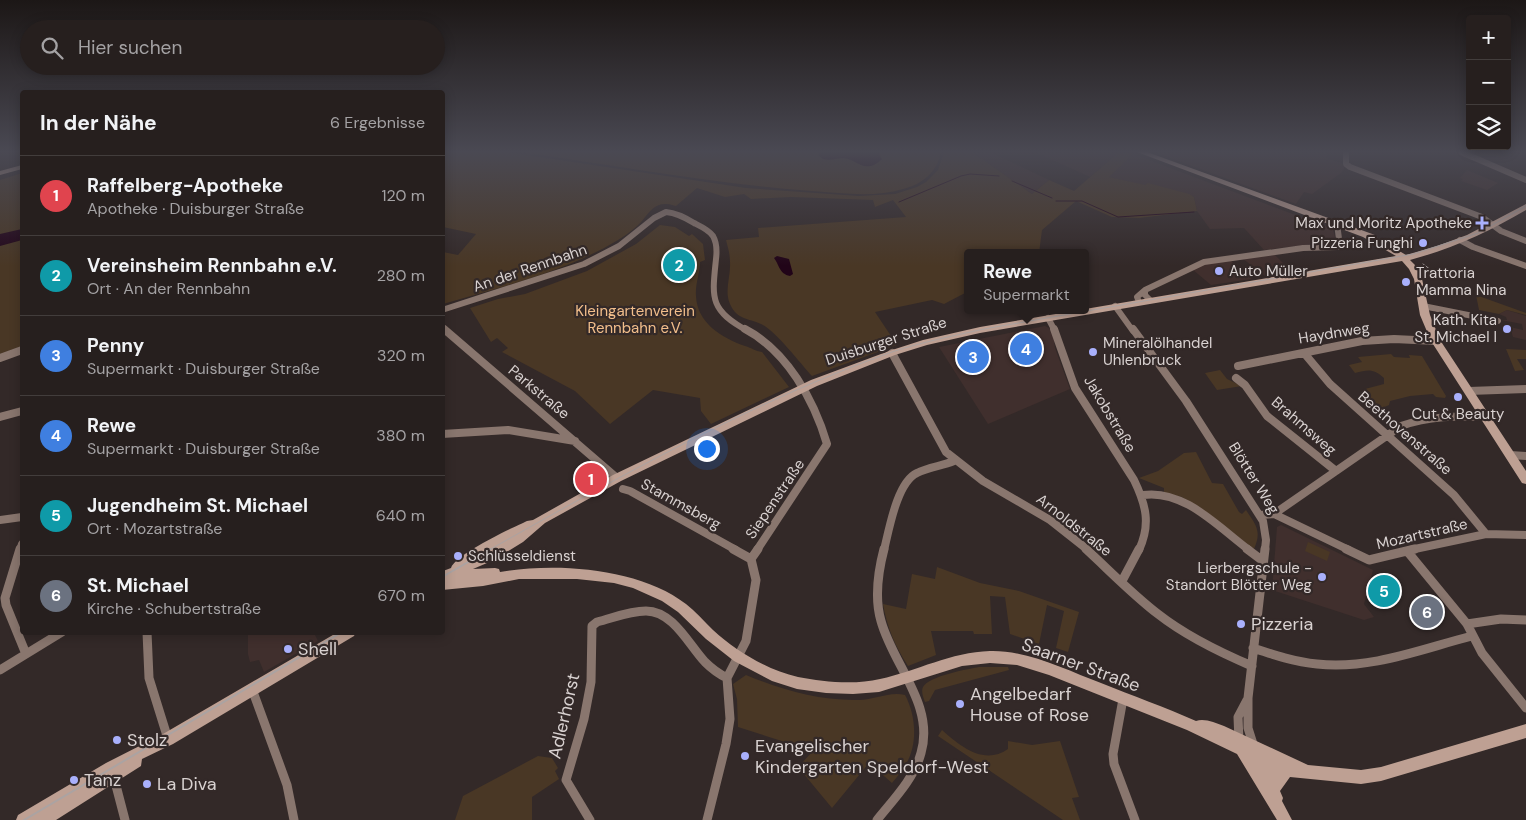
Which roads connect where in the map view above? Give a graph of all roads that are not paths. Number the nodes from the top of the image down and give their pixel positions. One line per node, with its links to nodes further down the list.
1 (1245, 190): 4 (main road)
2 (1411, 190): 5 (street)
3 (1526, 207): 5 (main road, Duisburger Straße)
4 (1337, 224): 6 (main road); 13 (street)
5 (1494, 226): 7 (main road, Duisburger Straße); 8 (street)
6 (1366, 235): 9 (main road); 10 (main road)
7 (1460, 240): 10 (main road, Duisburger Straße); 12 (street)
8 (1526, 241)
9 (1379, 242): 10 (main road); 11 (main road)
10 (1403, 258): 11 (main road, Duisburger Straße); 17 (main road)
11 (1385, 261): 14 (main road, Duisburger Straße)
12 (1526, 266)
13 (1145, 290): 14 (street); 15 (street)
14 (1150, 300): 15 (main road, Duisburger Straße)
15 (1138, 302): 16 (main road, Duisburger Straße)
16 (1115, 306): 19 (main road, Duisburger Straße); 49 (street, Blötter Weg)
17 (1423, 306): 22 (street); 24 (main road)
18 (445, 309): 31 (street, An der Rennbahn)
19 (1089, 311)
20 (1070, 314): 21 (main road, Duisburger Straße)
21 (1048, 318): 26 (main road, Duisburger Straße); 47 (street, Jakobstraße)
22 (1498, 321)
23 (445, 331): 39 (street, Parkstraße)
24 (1436, 341): 27 (street, Haydnweg); 33 (main road)
25 (20, 351): 28 (street)
26 (892, 353): 31 (main road, Duisburger Straße); 42 (street, Arnoldstraße)
27 (1304, 353): 29 (street, Haydnweg); 38 (street, Beethovenstraße)
28 (0, 358)
29 (1238, 366)
30 (1236, 378): 43 (street, Brahmsweg)
31 (802, 389): 44 (main road, Duisburger Straße); 58 (street, Siepenstraße)
32 (1526, 389): 33 (street)
33 (1469, 391): 36 (main road)
34 (20, 412): 35 (street)
35 (0, 417)
36 (1486, 417): 38 (street); 40 (main road)
37 (445, 434): 39 (street)
38 (1388, 436): 43 (street); 53 (street, Beethovenstraße)
39 (575, 441): 44 (street, Parkstraße)
40 (1510, 454): 41 (street); 45 (main road)
41 (1526, 456)
42 (954, 461): 64 (street, Arnoldstraße); 77 (street)
43 (1336, 471): 48 (street)
44 (616, 478): 52 (main road, Duisburger Straße)
45 (1526, 480)
46 (623, 489): 58 (street, Stammsberg)
47 (1143, 495): 59 (street); 64 (street, Jakobstraße)
48 (1274, 514): 49 (street); 56 (street, Mozartstraße)
49 (1260, 515): 59 (street, Blötter Weg)
50 (20, 517): 51 (street)
51 (0, 520)
52 (541, 520): 57 (main road, Duisburger Straße); 61 (main road, Duisburger Straße)
53 (1486, 534): 54 (street, Mozartstraße); 56 (street, Mozartstraße)
54 (1526, 535)
55 (20, 551): 72 (street)
56 (1407, 551): 66 (street)
57 (490, 556): 60 (main road); 62 (main road, Duisburger Straße)
58 (751, 560): 73 (street, Siepenstraße)
59 (1263, 561): 71 (street, Blötter Weg)
60 (505, 573): 63 (main road, Saarner Straße); 73 (main road, Saarner Straße)
61 (445, 577)
62 (445, 578)
63 (445, 578)
64 (1122, 581): 74 (street, Arnoldstraße)
65 (1526, 620): 66 (street)
66 (1468, 624): 70 (street)
67 (57, 635): 72 (street)
68 (147, 635): 83 (street)
69 (345, 635): 78 (main road)
70 (1472, 636): 71 (street); 81 (street)
71 (1253, 648): 74 (street, Blötter Weg)
72 (26, 654): 75 (street)
73 (738, 657): 76 (street, Siepenstraße); 77 (main road, Saarner Straße)
74 (1252, 666): 79 (street, Blötter Weg)
75 (0, 670)
76 (727, 678): 94 (street, Adlerhorst); 95 (street)
77 (907, 678): 80 (main road, Saarner Straße); 96 (street)
78 (252, 690): 83 (main road); 93 (street)
79 (1248, 698): 84 (street, Blötter Weg); 84 (street, Blötter Weg)
80 (1124, 699): 84 (main road, Saarner Straße); 97 (street)
81 (1526, 708)
82 (1526, 731): 87 (main road, Saarner Straße)
83 (168, 739): 86 (main road)
84 (1248, 749): 85 (main road, Saarner Straße); 87 (main road, Saarner Straße); 88 (main road, Blötter Weg); 89 (main road, Blötter Weg)
85 (1287, 770): 87 (main road, Saarner Straße); 88 (main road)
86 (113, 772): 90 (main road); 91 (main road); 92 (street)
87 (1311, 772)
88 (1274, 789): 89 (main road, Blötter Weg)
89 (1282, 814)
90 (22, 820)
91 (43, 820)
92 (126, 820)
93 (294, 820)
94 (590, 820)
95 (706, 820)
96 (877, 820)
97 (1135, 820)

